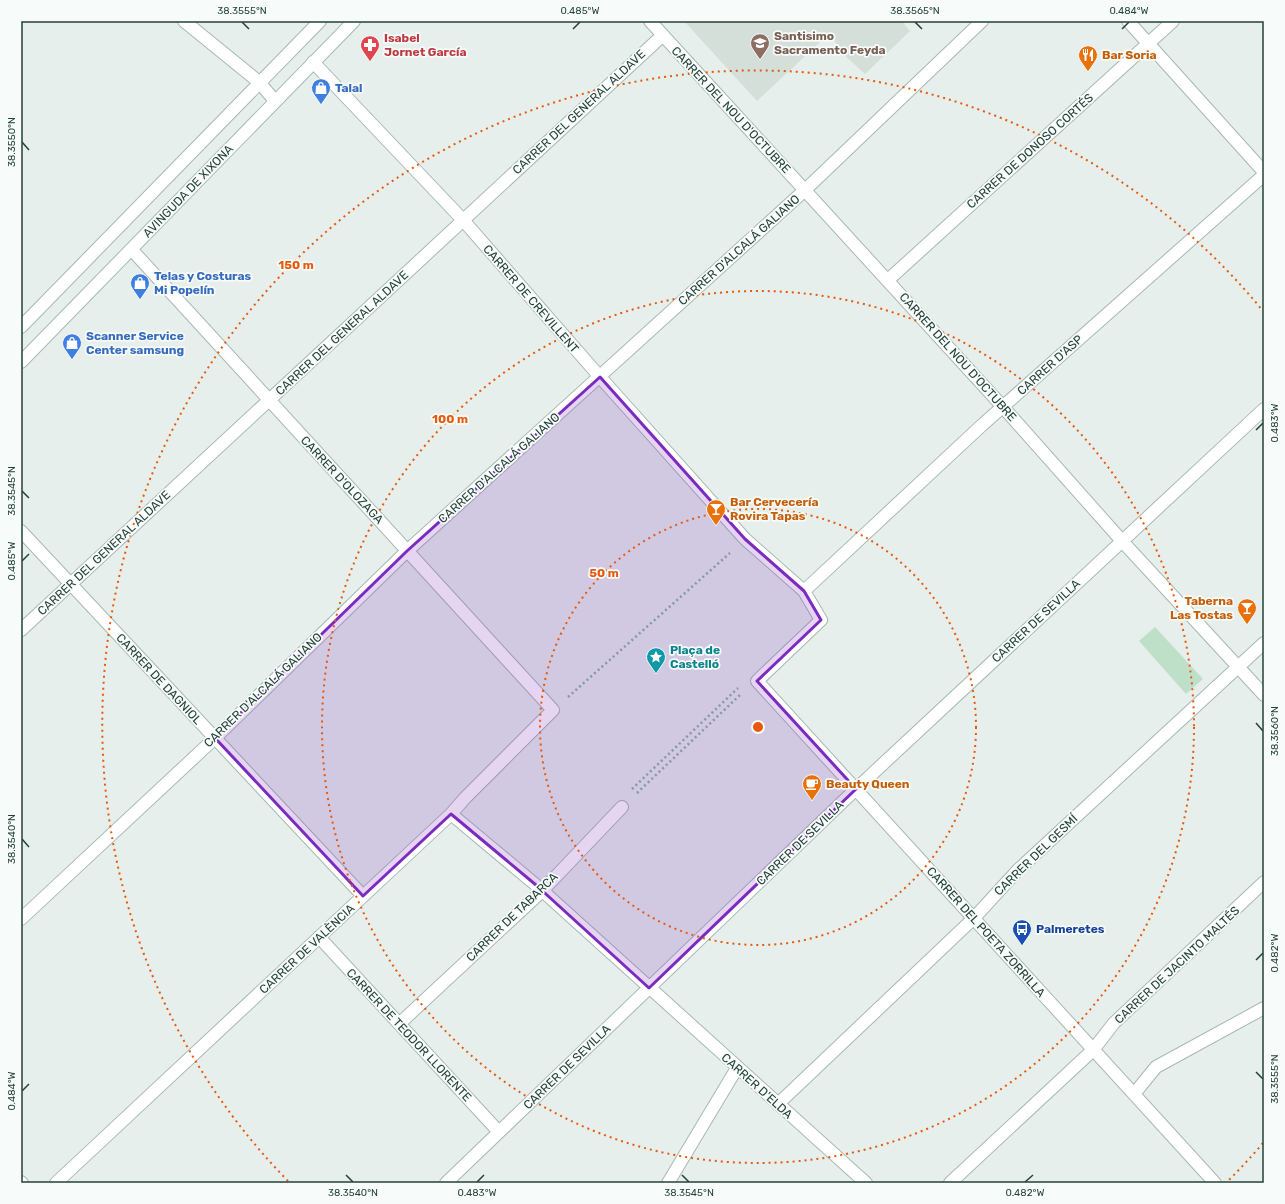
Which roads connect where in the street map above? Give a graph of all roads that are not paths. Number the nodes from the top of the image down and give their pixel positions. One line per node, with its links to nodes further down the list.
1 (184, 21): 11 (street)
2 (320, 21): 11 (street, AVINGUDA DE XIXONA)
3 (354, 21): 10 (street, AVINGUDA DE XIXONA)
4 (650, 21): 8 (street, CARRER DEL NOU D'OCTUBRE)
5 (982, 21): 14 (street, CARRER D'ALCALÁ GALIANO)
6 (1128, 21): 9 (street)
7 (1173, 21): 9 (street, CARRER DE DONOSO CORTÉS)
8 (662, 35): 14 (street, CARRER DEL NOU D'OCTUBRE); 15 (street, CARRER DEL GENERAL ALDAVE)
9 (1148, 43): 13 (street); 17 (street, CARRER DE DONOSO CORTÉS)
10 (313, 62): 12 (street, AVINGUDA DE XIXONA); 15 (street, CARRER DE CREVILLENT)
11 (258, 82): 12 (street); 18 (street, AVINGUDA DE XIXONA)
12 (275, 101): 16 (street, AVINGUDA DE XIXONA)
13 (1264, 173): 22 (street, CARRER D'ASP)
14 (805, 190): 17 (street, CARRER DEL NOU D'OCTUBRE); 20 (street, CARRER D'ALCALÁ GALIANO)
15 (463, 220): 20 (street, CARRER DE CREVILLENT); 21 (street, CARRER DEL GENERAL ALDAVE)
16 (132, 250): 19 (street, AVINGUDA DE XIXONA); 21 (street, CARRER D'OLOZAGA)
17 (888, 280): 22 (street, CARRER DEL NOU D'OCTUBRE)
18 (21, 327)
19 (21, 362)
20 (600, 377): 26 (street, CARRER D'ALCALÁ GALIANO); 28 (street, CARRER DE CREVILLENT)
21 (269, 400): 26 (street, CARRER D'OLOZAGA); 27 (street, CARRER DEL GENERAL ALDAVE)
22 (1004, 407): 25 (street, CARRER DEL NOU D'OCTUBRE); 28 (street, CARRER D'ASP)
23 (1264, 409): 25 (street, CARRER DE SEVILLA)
24 (21, 531): 27 (street, CARRER DE DAGNIOL)
25 (1122, 541): 31 (street, CARRER DEL NOU D'OCTUBRE); 35 (street, CARRER DE SEVILLA)
26 (407, 551): 33 (street, CARRER D'OLOZAGA); 34 (street, CARRER D'ALCALÁ GALIANO)
27 (71, 584): 29 (street, CARRER DEL GENERAL ALDAVE); 34 (street, CARRER DE DAGNIOL)
28 (804, 591): 35 (street, CARRER DEL POETA ZORRILLA)
29 (21, 630)
30 (1264, 643): 31 (street, CARRER DEL GESMÍ)
31 (1238, 667): 32 (street, CARRER DEL NOU D'OCTUBRE); 41 (street, CARRER DEL GESMÍ)
32 (1264, 695)
33 (553, 710): 37 (street, CARRER DE VALÈNCIA)
34 (215, 738): 40 (street, CARRER DE DAGNIOL); 42 (street, CARRER D'ALCALÁ GALIANO)
35 (856, 789): 41 (street, CARRER DEL POETA ZORRILLA); 44 (street, CARRER DE SEVILLA)
36 (622, 807): 39 (street, CARRER DE TABARCA)
37 (451, 814): 39 (street, CARRER D'ELDA); 40 (street, CARRER DE VALÈNCIA)
38 (1264, 882): 47 (street, CARRER DE JACINTO MALTÉS)
39 (542, 891): 44 (street, CARRER D'ELDA); 46 (street, CARRER DE TABARCA)
40 (364, 896): 43 (street, CARRER DE VALÈNCIA)
41 (974, 918): 47 (street, CARRER DEL POETA ZORRILLA); 50 (street, CARRER DEL GESMÍ)
42 (21, 919)
43 (319, 937): 46 (street, CARRER DE TEODOR LLORENTE); 52 (street, CARRER DE VALÈNCIA)
44 (649, 988): 48 (street, CARRER D'ELDA); 51 (street, CARRER DE SEVILLA)
45 (1264, 1008): 49 (street)
46 (399, 1024): 51 (street, CARRER DE TEODOR LLORENTE)
47 (1093, 1050): 49 (street, CARRER DEL POETA ZORRILLA); 56 (street, CARRER DE JACINTO MALTÉS)
48 (738, 1068): 50 (street, CARRER D'ELDA); 54 (street)
49 (1134, 1094): 57 (street, CARRER DEL POETA ZORRILLA)
50 (778, 1104): 55 (street, CARRER D'ELDA)
51 (499, 1132): 53 (street, CARRER DE SEVILLA)
52 (56, 1183)
53 (446, 1183)
54 (668, 1183)
55 (866, 1183)
56 (950, 1183)
57 (1215, 1183)

